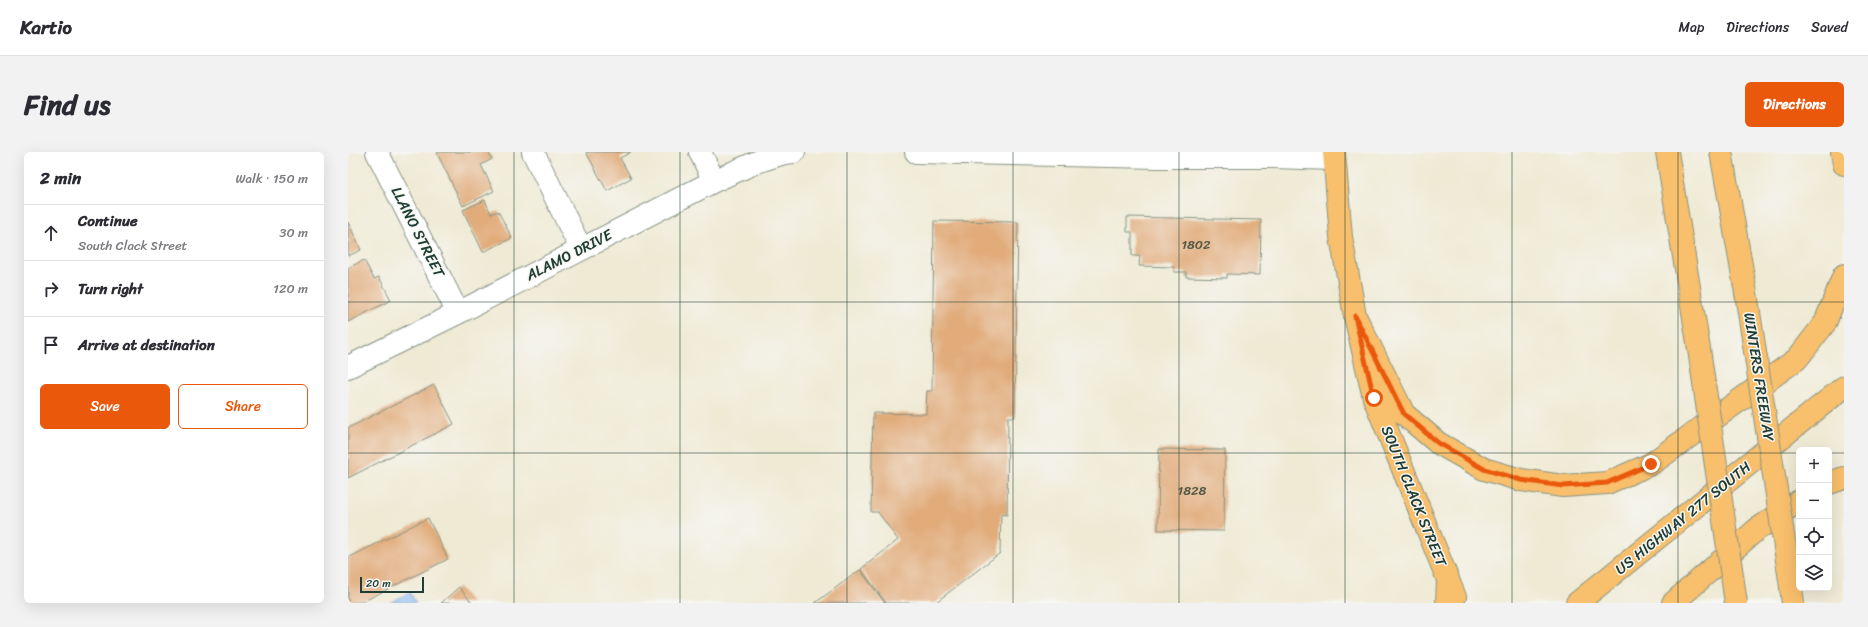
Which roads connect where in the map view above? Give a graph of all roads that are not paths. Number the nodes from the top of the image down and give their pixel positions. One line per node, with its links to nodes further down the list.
1 (377, 152): 17 (street, LLANO STREET)
2 (533, 152): 15 (street)
3 (700, 152): 14 (street)
4 (794, 152): 14 (street, ALAMO DRIVE)
5 (916, 152): 9 (street)
6 (1667, 152): 29 (main road, bridge)
7 (1721, 152): 30 (main road, WINTERS FREEWAY, bridge)
8 (1842, 152): 13 (main road)
9 (958, 153): 10 (street)
10 (1159, 154): 11 (street)
11 (1274, 154): 12 (street)
12 (1334, 156): 18 (main road, SOUTH CLACK STREET)
13 (1844, 164)
14 (714, 181): 15 (street, ALAMO DRIVE)
15 (581, 249): 17 (street, ALAMO DRIVE)
16 (1844, 275): 18 (main road)
17 (458, 313): 19 (street, ALAMO DRIVE)
18 (1355, 316): 24 (main road, SOUTH CLACK STREET)
19 (348, 367)
20 (1844, 387): 27 (main road, US HIGHWAY 277 SOUTH)
21 (1844, 478): 22 (main road)
22 (1832, 482)
23 (1796, 503): 28 (main road)
24 (1448, 580): 25 (main road); 26 (main road, SOUTH CLACK STREET)
25 (1447, 603)
26 (1458, 603)
27 (1577, 603)
28 (1673, 603)
29 (1736, 603)
30 (1793, 603)

